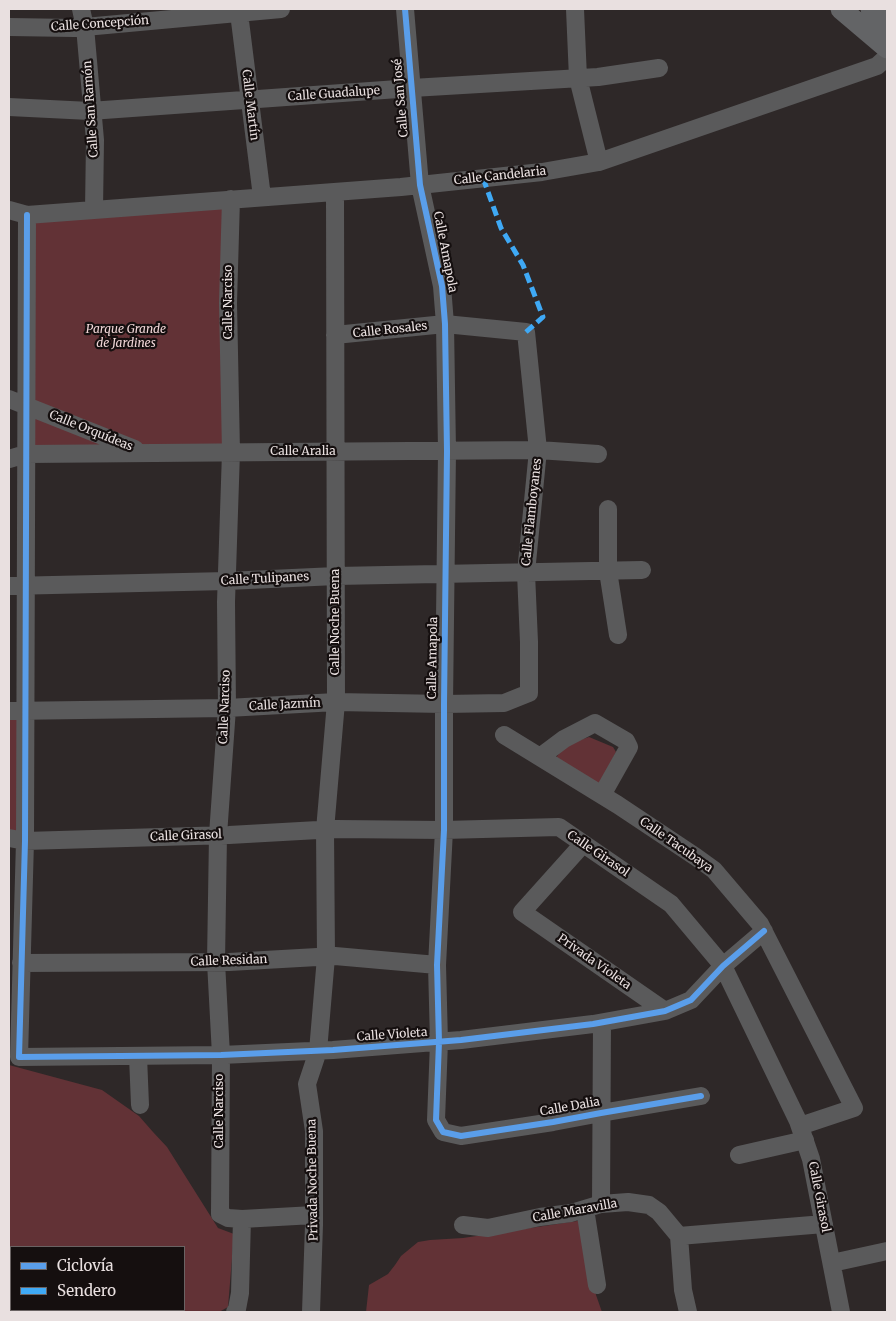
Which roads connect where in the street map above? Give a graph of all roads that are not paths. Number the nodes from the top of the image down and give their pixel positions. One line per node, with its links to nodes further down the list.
1 (81, 9): 10 (street, Calle San Ramón)
2 (281, 9): 7 (street, Calle Concepción)
3 (405, 9): 15 (street, Calle San José)
4 (575, 9): 14 (street)
5 (842, 9): 11 (main road)
6 (871, 9): 8 (main road)
7 (239, 13): 10 (street, Calle Concepción); 16 (street, Calle Martín)
8 (887, 23)
9 (9, 27): 10 (street, Calle Concepción)
10 (85, 27): 18 (street, Calle San Ramón)
11 (887, 48)
12 (887, 58): 19 (street, Calle Candelaria)
13 (659, 68): 14 (street, Calle Guadalupe)
14 (578, 78): 15 (street, Calle Guadalupe); 19 (street)
15 (412, 88): 16 (street, Calle Guadalupe); 20 (street, Calle San José)
16 (250, 100): 18 (street, Calle Guadalupe); 22 (street, Calle Martín)
17 (9, 107): 18 (street, Calle Guadalupe)
18 (93, 111): 25 (street, Calle San Ramón)
19 (599, 162): 20 (street, Calle Candelaria)
20 (420, 185): 21 (street, Calle Candelaria); 27 (street, Calle Amapola)
21 (335, 192): 22 (street, Calle Candelaria); 29 (street, Calle Noche Buena)
22 (262, 197): 23 (street, Calle Candelaria)
23 (231, 199): 25 (street, Calle Candelaria); 34 (street, Calle Narciso)
24 (9, 210): 26 (street, Calle Candelaria)
25 (94, 210): 26 (street, Calle Candelaria)
26 (27, 215): 31 (street)
27 (445, 324): 28 (street, Calle Rosales); 29 (street, Calle Rosales); 33 (street, Calle Amapola)
28 (526, 332): 32 (street, Calle Flamboyanes)
29 (335, 335): 35 (street, Calle Noche Buena)
30 (9, 399): 31 (street, Calle Orquídeas)
31 (26, 406): 36 (street, Calle Orquídeas); 37 (street)
32 (538, 450): 33 (street, Calle Aralia); 38 (street, Calle Aralia); 43 (street, Calle Flamboyanes)
33 (447, 451): 35 (street, Calle Aralia); 44 (street, Calle Amapola)
34 (231, 452): 35 (street, Calle Aralia); 36 (street, Calle Aralia); 46 (street, Calle Narciso)
35 (335, 452): 45 (street, Calle Noche Buena)
36 (145, 453): 37 (street, Calle Aralia)
37 (26, 454): 39 (street, Calle Aralia); 47 (street)
38 (598, 454)
39 (9, 459)
40 (608, 509): 42 (street)
41 (642, 570): 42 (street, Calle Tulipanes)
42 (608, 571): 43 (street, Calle Tulipanes); 48 (street)
43 (526, 573): 44 (street, Calle Tulipanes); 49 (street, Calle Flamboyanes)
44 (445, 574): 45 (street, Calle Tulipanes); 51 (street, Calle Amapola)
45 (336, 576): 46 (street, Calle Tulipanes); 50 (street, Calle Noche Buena)
46 (226, 581): 47 (street, Calle Tulipanes); 52 (street, Calle Narciso)
47 (17, 586): 53 (street)
48 (618, 635)
49 (529, 693): 51 (street, Calle Jazmín)
50 (336, 702): 51 (street, Calle Jazmín); 52 (street, Calle Jazmín); 57 (street, Calle Noche Buena)
51 (444, 704): 58 (street, Calle Amapola)
52 (227, 708): 53 (street, Calle Jazmín); 59 (street, Calle Narciso)
53 (17, 711): 60 (street)
54 (504, 735): 55 (street, Calle Tacubaya)
55 (540, 757): 56 (street, Calle Tacubaya); 56 (street)
56 (602, 795): 62 (street, Calle Tacubaya)
57 (325, 830): 58 (street, Calle Girasol); 59 (street, Calle Girasol); 63 (street, Calle Noche Buena)
58 (444, 830): 61 (street, Calle Girasol); 66 (street, Calle Amapola)
59 (218, 835): 60 (street, Calle Girasol); 64 (street, Calle Narciso)
60 (17, 840): 65 (street)
61 (584, 844): 67 (street, Calle Girasol); 68 (street, Privada Violeta)
62 (764, 931): 67 (street, Calle Violeta); 78 (street, Calle Tacubaya)
63 (326, 957): 64 (street, Calle Residan); 66 (street, Calle Residan); 71 (street, Calle Noche Buena)
64 (216, 962): 65 (street, Calle Residan); 72 (street, Calle Narciso)
65 (21, 963): 73 (street, Calle Violeta)
66 (437, 965): 70 (street, Calle Amapola)
67 (722, 966): 68 (street, Calle Violeta); 78 (street, Calle Girasol)
68 (665, 1012): 69 (street, Calle Violeta)
69 (602, 1023): 70 (street, Calle Violeta); 76 (street)
70 (439, 1042): 71 (street, Calle Violeta); 77 (street, Calle Amapola)
71 (318, 1051): 72 (street, Calle Violeta); 81 (street, Privada Noche Buena)
72 (221, 1055): 73 (street, Calle Violeta); 82 (street, Calle Narciso)
73 (138, 1056): 75 (street)
74 (701, 1096): 76 (street, Calle Dalia)
75 (140, 1105)
76 (601, 1113): 77 (street, Calle Dalia); 80 (street)
77 (443, 1132)
78 (802, 1133): 79 (street); 83 (street, Calle Girasol)
79 (739, 1155)
80 (593, 1206): 84 (street, Calle Maravilla); 85 (street, Calle Maravilla); 88 (street)
81 (314, 1215): 82 (street); 90 (street, Privada Noche Buena)
82 (242, 1219): 89 (street)
83 (824, 1224): 85 (street); 87 (street, Calle Girasol)
84 (463, 1226)
85 (679, 1236): 91 (street)
86 (887, 1251): 87 (street)
87 (832, 1263): 92 (street, Calle Girasol)
88 (597, 1285)
89 (235, 1312)
90 (311, 1312)
91 (688, 1312)
92 (842, 1312)

